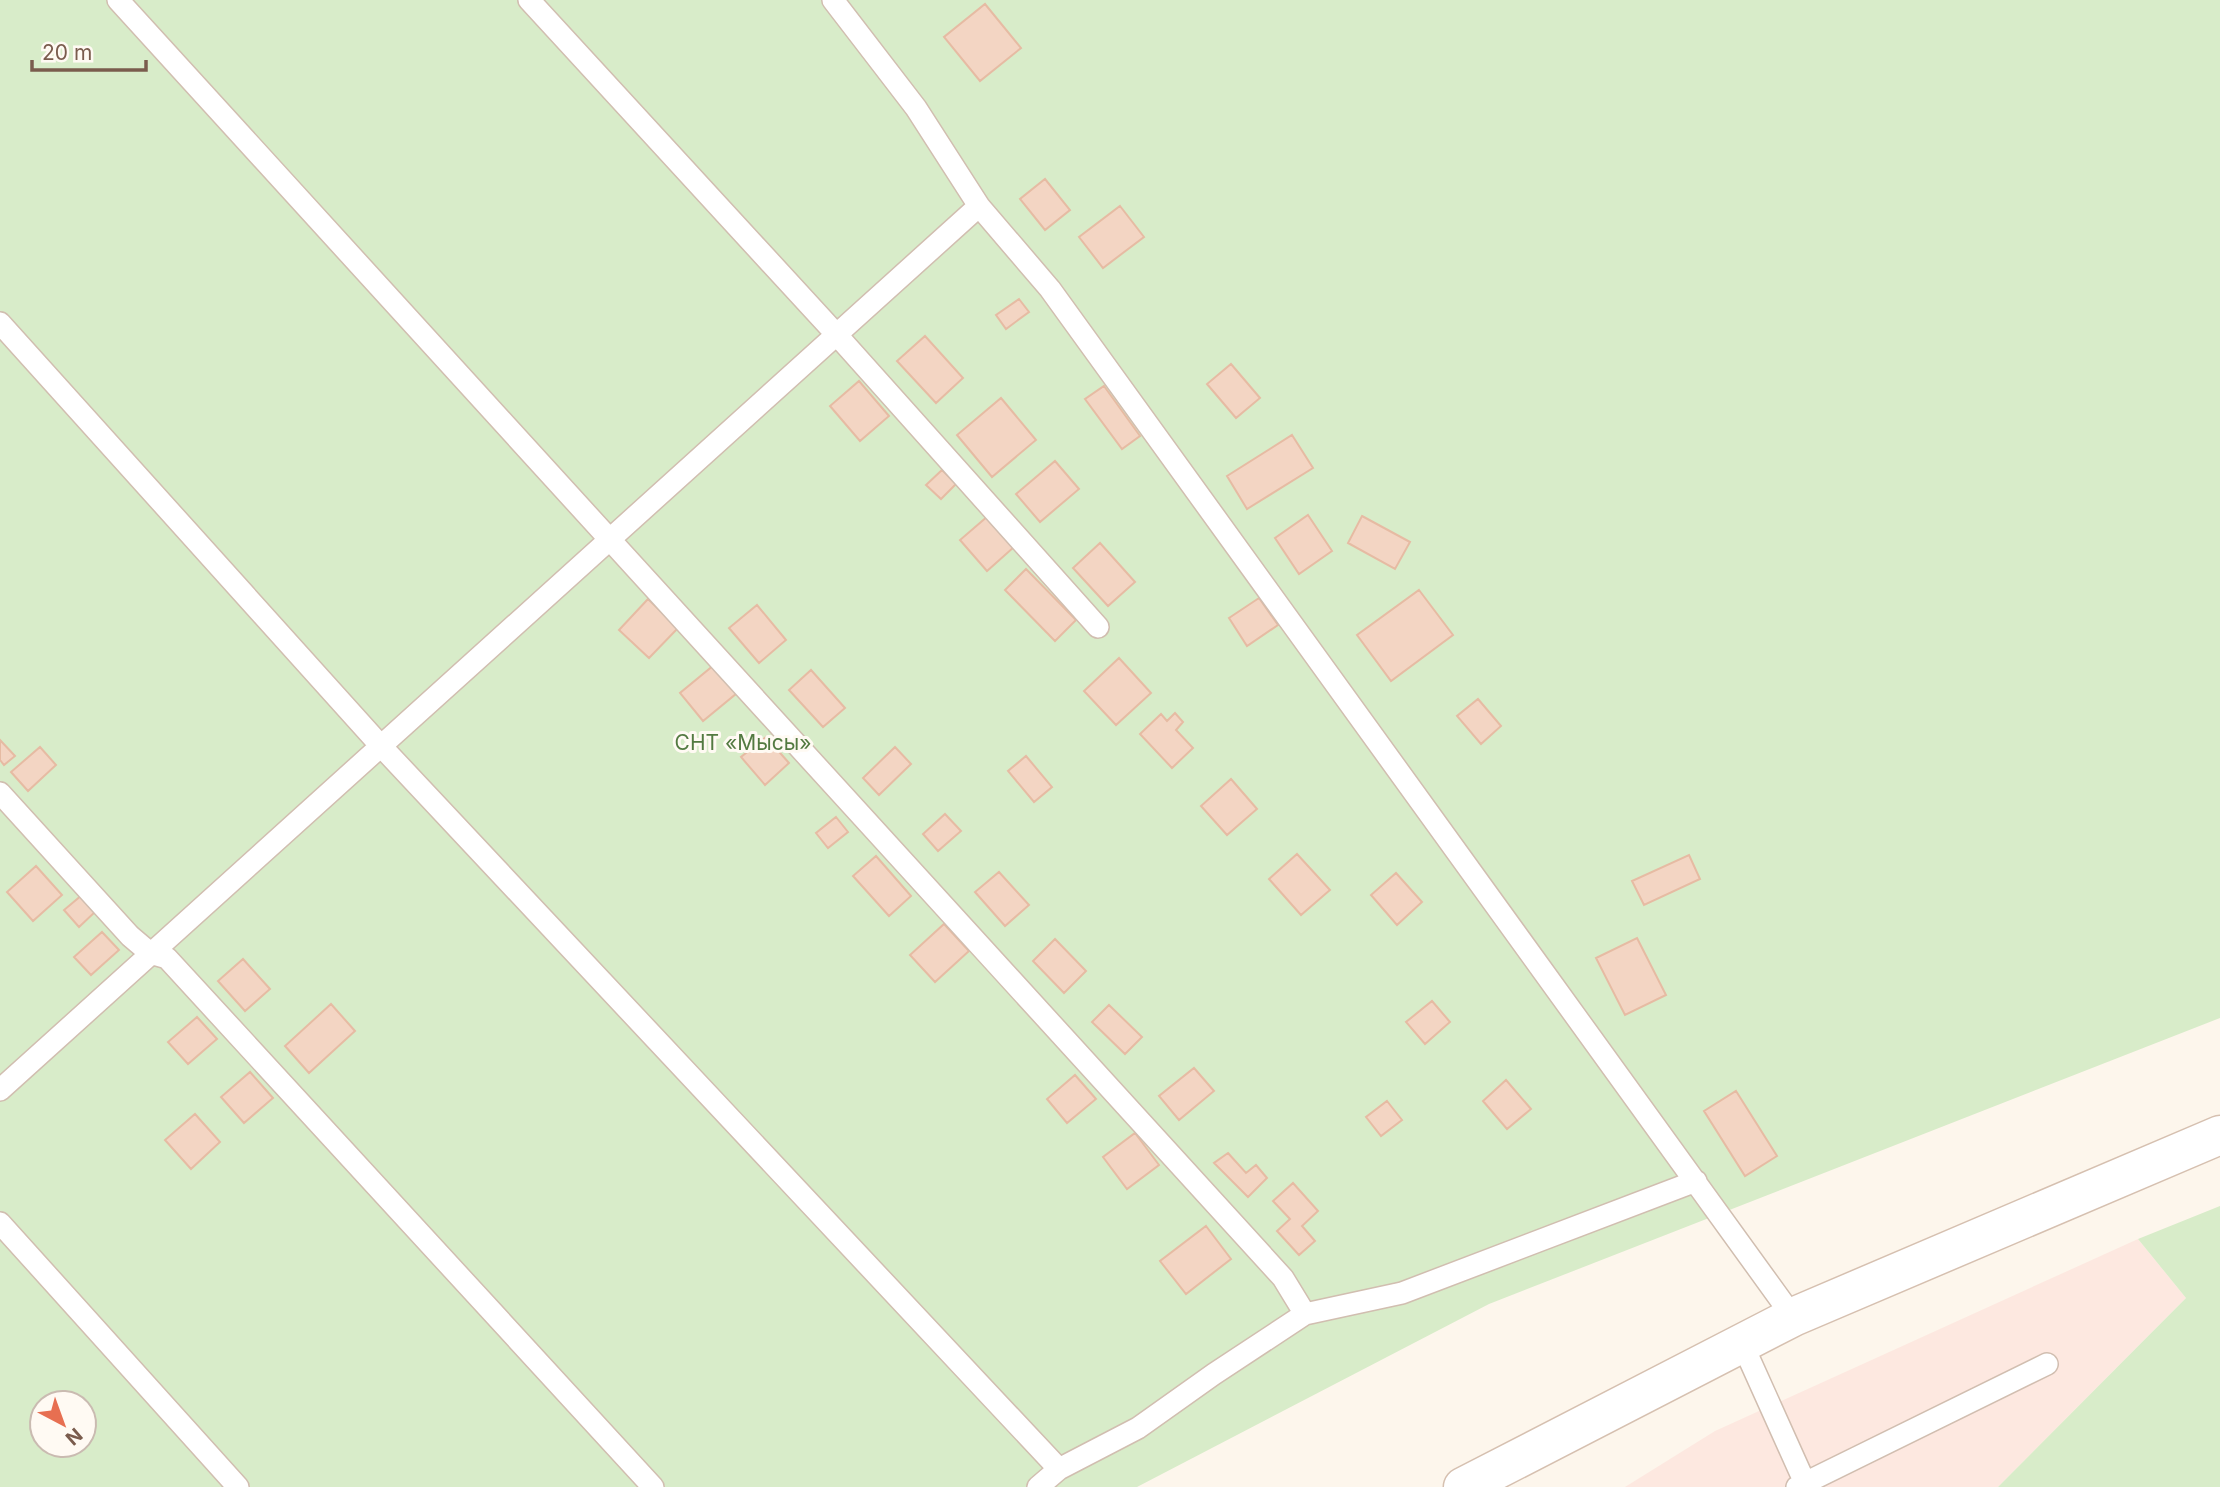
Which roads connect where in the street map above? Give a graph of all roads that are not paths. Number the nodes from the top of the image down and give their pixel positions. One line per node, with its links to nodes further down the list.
1 (118, 0): 7 (lane)
2 (529, 0): 6 (lane)
3 (833, 0): 4 (lane)
4 (979, 206): 6 (lane); 14 (lane)
5 (0, 323): 9 (lane)
6 (836, 334): 7 (lane); 8 (lane)
7 (611, 539): 9 (lane); 16 (lane)
8 (1098, 627)
9 (380, 745): 11 (lane); 20 (lane)
10 (0, 793): 11 (lane)
11 (150, 953): 12 (lane); 23 (lane)
12 (0, 1090)
13 (2220, 1135): 17 (main road)
14 (1696, 1181): 16 (lane); 17 (lane)
15 (0, 1223): 22 (lane)
16 (1305, 1314): 20 (lane)
17 (1793, 1317): 18 (main road)
18 (1742, 1343): 21 (lane); 25 (main road)
19 (2047, 1364): 21 (lane)
20 (1059, 1469): 24 (lane)
21 (1801, 1485)
22 (238, 1487)
23 (653, 1487)
24 (1038, 1487)
25 (1463, 1487)

